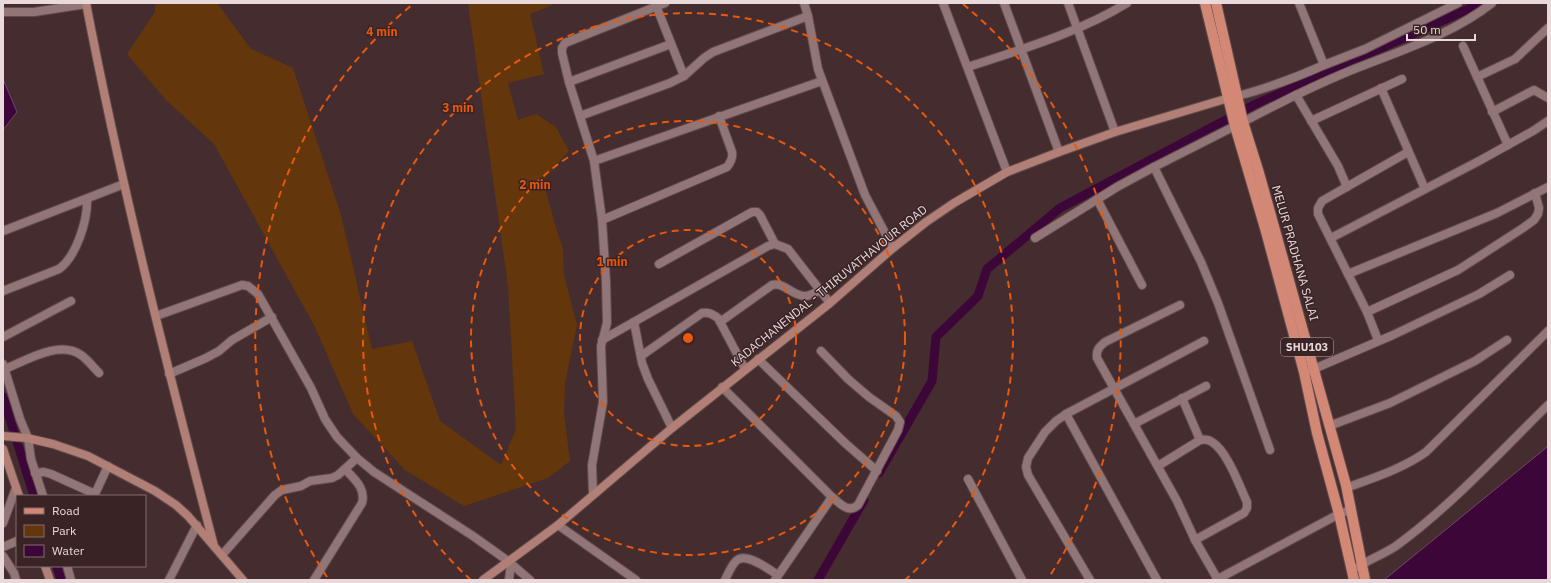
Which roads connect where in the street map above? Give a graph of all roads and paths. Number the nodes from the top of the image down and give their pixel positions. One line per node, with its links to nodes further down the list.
1 (665, 3): 11 (street)
2 (804, 3): 15 (street)
3 (944, 3): 22 (street)
4 (1004, 3): 20 (street)
5 (1068, 3): 17 (street)
6 (1127, 3): 17 (street)
7 (1299, 3): 21 (street)
8 (1458, 3): 21 (street)
9 (1492, 3): 29 (street)
10 (86, 4): 14 (street); 44 (main road)
11 (655, 4): 18 (street); 27 (street)
12 (1219, 4): 13 (main road); 31 (main road, MELUR PRADHANA SALAI / SHU103)
13 (1206, 8): 31 (main road, MELUR PRADHANA SALAI / SHU103)
14 (3, 12)
15 (808, 16): 23 (street); 26 (street)
16 (1548, 28): 24 (street)
17 (1078, 29): 20 (street); 37 (street)
18 (671, 44): 23 (street); 27 (street)
19 (1463, 46): 24 (street)
20 (1021, 49): 22 (street); 39 (street)
21 (1324, 65): 31 (street)
22 (968, 67): 43 (street)
23 (684, 76): 33 (street)
24 (1477, 77): 32 (street)
25 (1402, 78): 28 (street)
26 (822, 81): 34 (street); 56 (street)
27 (569, 82): 33 (street)
28 (1381, 88): 35 (street); 40 (street)
29 (1296, 95): 31 (street); 35 (street)
30 (1548, 98): 32 (street)
31 (1236, 112): 37 (main road, KADACHANENDAL - THIRUVATHAVOUR ROAD); 42 (street); 82 (main road, MELUR PRADHANA SALAI / SHU103)
32 (1492, 112): 38 (street)
33 (580, 116): 41 (street)
34 (719, 116): 41 (street); 51 (street)
35 (1310, 121): 45 (street)
36 (1548, 121): 38 (street)
37 (1115, 132): 39 (main road, KADACHANENDAL - THIRUVATHAVOUR ROAD)
38 (1508, 145): 47 (street)
39 (1059, 152): 43 (main road, KADACHANENDAL - THIRUVATHAVOUR ROAD)
40 (1408, 152): 45 (street); 47 (street)
41 (594, 161): 51 (street)
42 (1154, 167): 50 (street); 98 (street)
43 (1006, 172): 56 (main road, KADACHANENDAL - THIRUVATHAVOUR ROAD)
44 (124, 184): 49 (street); 67 (main road)
45 (1347, 187): 54 (street)
46 (1548, 187): 48 (street)
47 (1425, 189): 54 (street)
48 (1535, 193): 58 (street); 66 (street)
49 (87, 199): 52 (street); 62 (street)
50 (1097, 199): 53 (street); 60 (street)
51 (602, 220): 73 (street)
52 (3, 231)
53 (1035, 238)
54 (1331, 238): 58 (street)
55 (775, 244): 57 (street); 61 (street); 69 (street)
56 (893, 248): 64 (main road, KADACHANENDAL - THIRUVATHAVOUR ROAD)
57 (659, 264)
58 (1348, 274): 66 (street)
59 (1510, 275): 74 (street)
60 (1142, 286)
61 (820, 290): 64 (street); 70 (street)
62 (3, 291)
63 (71, 301): 72 (street)
64 (830, 303): 79 (main road, KADACHANENDAL - THIRUVATHAVOUR ROAD)
65 (1180, 306): 87 (street)
66 (1367, 312): 74 (street)
67 (156, 316): 68 (street); 84 (main road)
68 (272, 317): 84 (street); 99 (street)
69 (634, 322): 73 (street); 78 (street)
70 (720, 322): 78 (street); 81 (street)
71 (1548, 331): 106 (street)
72 (3, 336)
73 (602, 340): 108 (street)
74 (1378, 340): 82 (street)
75 (1507, 340): 92 (street)
76 (1204, 342): 87 (street)
77 (821, 351): 103 (street)
78 (641, 356): 93 (street)
79 (758, 359): 81 (main road, KADACHANENDAL - THIRUVATHAVOUR ROAD); 103 (street)
80 (4, 366): 83 (street); 95 (street)
81 (745, 369): 86 (main road, KADACHANENDAL - THIRUVATHAVOUR ROAD)
82 (1309, 371): 92 (main road, MELUR PRADHANA SALAI / SHU103); 114 (main road, MELUR PRADHANA SALAI / SHU103)
83 (99, 373)
84 (169, 374): 120 (main road)
85 (1206, 386): 88 (street)
86 (722, 387): 93 (main road, KADACHANENDAL - THIRUVATHAVOUR ROAD); 112 (street)
87 (1115, 389): 90 (street); 91 (street)
88 (1182, 398): 91 (street); 96 (street)
89 (1548, 405): 127 (street)
90 (1066, 414): 141 (street); 142 (street)
91 (1134, 424): 101 (street)
92 (1330, 426): 106 (main road, MELUR PRADHANA SALAI / SHU103)
93 (672, 428): 108 (main road, KADACHANENDAL - THIRUVATHAVOUR ROAD)
94 (6, 436): 95 (main road)
95 (27, 438): 100 (main road); 104 (street)
96 (1200, 440): 101 (street); 118 (street)
97 (3, 449): 107 (main road)
98 (1270, 450)
99 (357, 458): 102 (street); 124 (street)
100 (108, 466): 110 (street); 116 (main road)
101 (1158, 466): 118 (street)
102 (345, 469): 122 (street); 134 (street)
103 (877, 470): 112 (street)
104 (35, 473): 109 (street); 110 (street)
105 (968, 478): 140 (street)
106 (1346, 488): 113 (main road, MELUR PRADHANA SALAI / SHU103)
107 (18, 492)
108 (593, 494): 117 (main road, KADACHANENDAL - THIRUVATHAVOUR ROAD)
109 (43, 495)
110 (94, 495)
111 (16, 496): 115 (street)
112 (832, 497): 128 (street)
113 (1350, 510): 114 (street); 127 (main road, MELUR PRADHANA SALAI / SHU103)
114 (1339, 514): 127 (main road, MELUR PRADHANA SALAI / SHU103); 143 (street)
115 (3, 523)
116 (196, 525): 120 (main road); 132 (street)
117 (558, 525): 124 (main road, KADACHANENDAL - THIRUVATHAVOUR ROAD); 138 (street)
118 (1195, 540): 143 (street)
119 (16, 541): 121 (street)
120 (214, 546): 122 (main road)
121 (3, 547)
122 (222, 555): 133 (main road)
123 (3, 556): 129 (street)
124 (510, 563): 135 (main road, KADACHANENDAL - THIRUVATHAVOUR ROAD); 136 (street); 137 (street)
125 (45, 567): 130 (main road)
126 (66, 567): 131 (street)
127 (1356, 572): 144 (main road, MELUR PRADHANA SALAI / SHU103)
128 (777, 578): 139 (street)
129 (16, 580)
130 (50, 580)
131 (71, 580)
132 (169, 580)
133 (243, 580)
134 (314, 580)
135 (482, 580)
136 (509, 580)
137 (530, 580)
138 (636, 580)
139 (725, 580)
140 (1022, 580)
141 (1090, 580)
142 (1157, 580)
143 (1217, 580)
144 (1365, 580)

